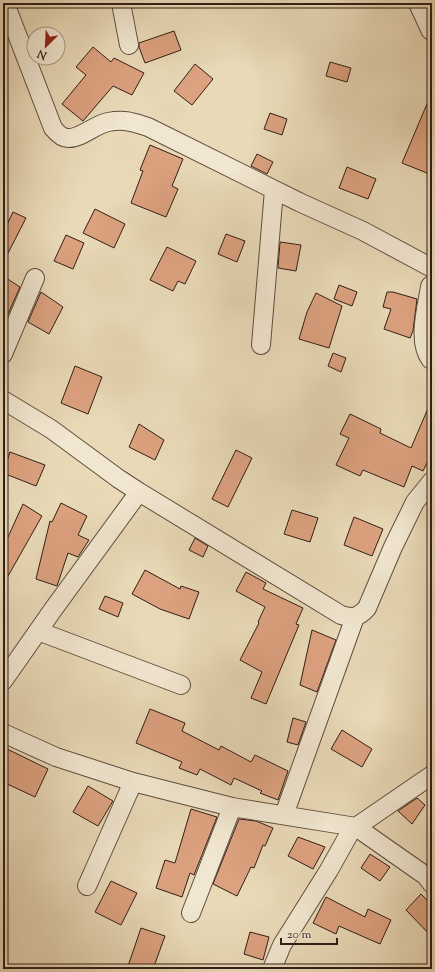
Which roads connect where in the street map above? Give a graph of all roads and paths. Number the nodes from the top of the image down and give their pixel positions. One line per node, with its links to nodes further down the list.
1 (5, 3): 6 (street)
2 (121, 3): 5 (street)
3 (420, 3): 4 (street)
4 (432, 29)
5 (129, 45)
6 (274, 190): 7 (street); 10 (street)
7 (432, 268)
8 (35, 278): 11 (street)
9 (432, 287): 12 (street)
10 (262, 344)
11 (3, 354)
12 (432, 358)
13 (3, 400): 15 (street)
14 (432, 481): 16 (street)
15 (139, 492): 16 (street); 17 (street)
16 (356, 617): 24 (street)
17 (38, 630): 18 (street); 19 (street)
18 (3, 681)
19 (181, 685)
20 (3, 732): 22 (street)
21 (432, 775): 25 (street)
22 (133, 782): 23 (street); 27 (street)
23 (232, 807): 24 (street); 28 (street)
24 (284, 815): 25 (street)
25 (355, 827): 26 (street); 29 (street)
26 (432, 884)
27 (87, 886)
28 (191, 913)
29 (272, 969)

